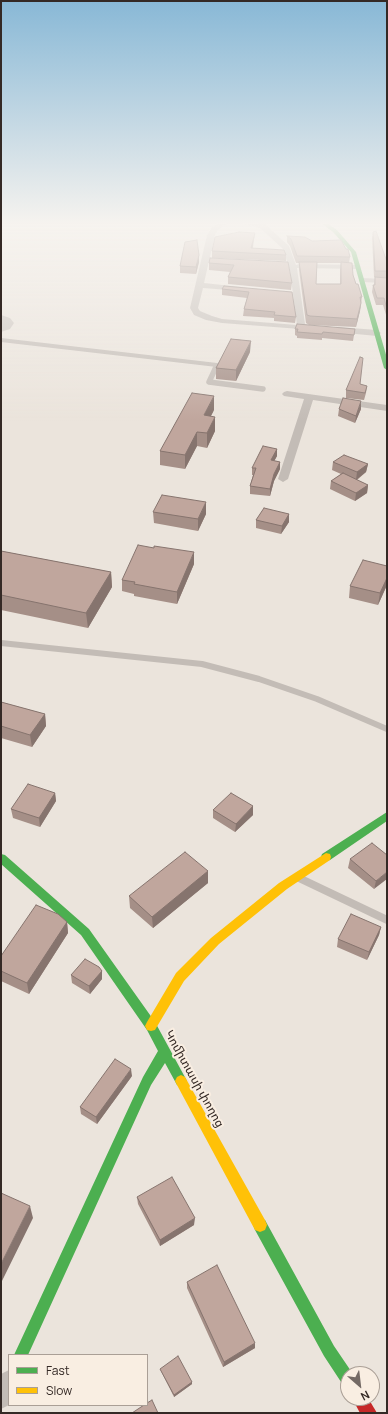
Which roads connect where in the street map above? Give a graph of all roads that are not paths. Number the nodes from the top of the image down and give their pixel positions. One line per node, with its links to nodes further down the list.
1 (199, 289): 3 (street)
2 (241, 289): 5 (street)
3 (292, 289)
4 (364, 289): 7 (main road)
5 (252, 290)
6 (331, 330): 7 (street)
7 (376, 333): 9 (main road)
8 (1, 340): 10 (lane)
9 (387, 368)
10 (263, 389)
11 (287, 394): 12 (street)
12 (309, 397): 13 (street); 14 (street)
13 (387, 408)
14 (283, 479)
15 (1, 643): 16 (lane)
16 (387, 729)
17 (387, 816): 19 (main road, Կոմիտասի փողոց)
18 (1, 858): 21 (main road)
19 (296, 877): 20 (lane); 21 (main road, Կոմիտասի փողոց)
20 (387, 920)
21 (151, 1026): 22 (main road, Կոմիտասի փողոց)
22 (165, 1051): 23 (main road); 24 (main road, Կոմիտասի փողոց)
23 (21, 1354)
24 (340, 1368)
25 (8, 1383): 26 (street)
26 (1, 1398)

